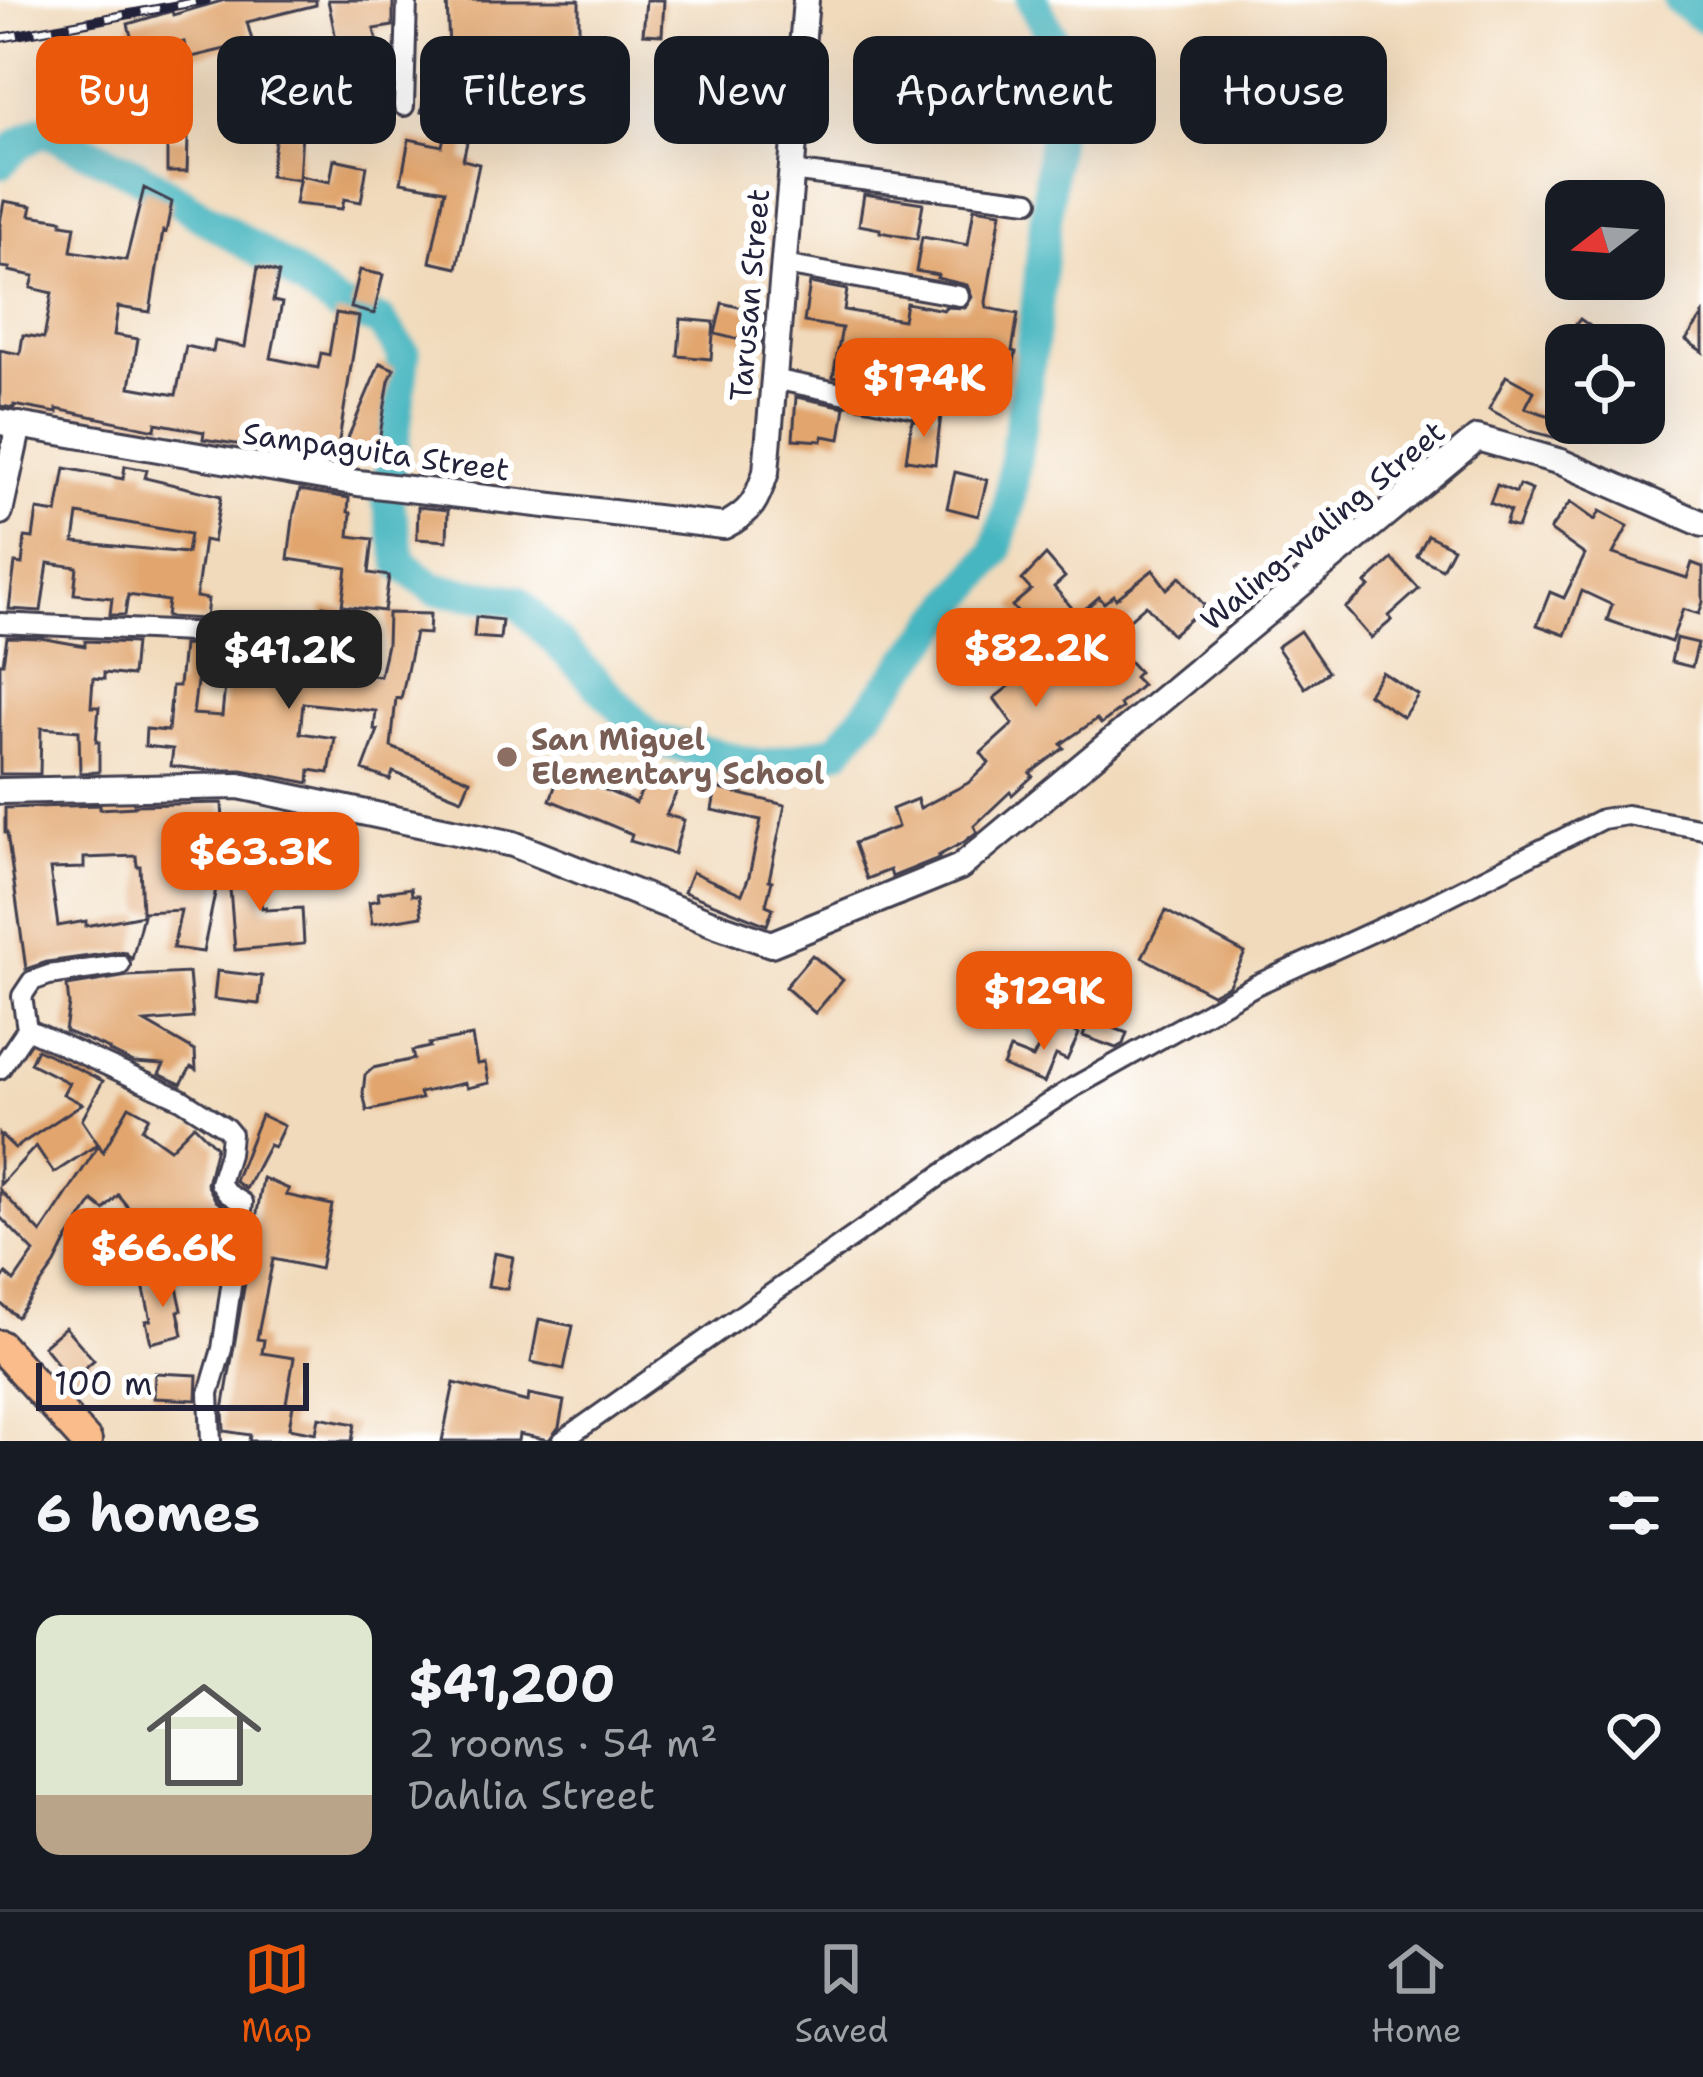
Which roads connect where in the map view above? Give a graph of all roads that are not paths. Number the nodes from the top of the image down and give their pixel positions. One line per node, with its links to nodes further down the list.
1 (407, 0): 3 (street)
2 (806, 0): 4 (street, Tarusan Street)
3 (404, 106)
4 (790, 171): 5 (street); 6 (street, Tarusan Street)
5 (1029, 201)
6 (784, 265): 7 (street); 8 (street, Tarusan Street)
7 (959, 296)
8 (773, 379): 9 (street); 12 (street, Tarusan Street)
9 (920, 409)
10 (9, 423): 11 (street); 12 (street, Sampaguita Street)
11 (0, 512)
12 (742, 517)
13 (1703, 524): 16 (street, Waling-waling Street)
14 (0, 623): 15 (street)
15 (360, 640)
16 (0, 791)
17 (1703, 829): 24 (street)
18 (120, 964): 19 (street)
19 (27, 1029): 20 (street); 23 (street)
20 (0, 1069)
21 (0, 1346): 22 (main road)
22 (86, 1441)
23 (211, 1441)
24 (562, 1441)

